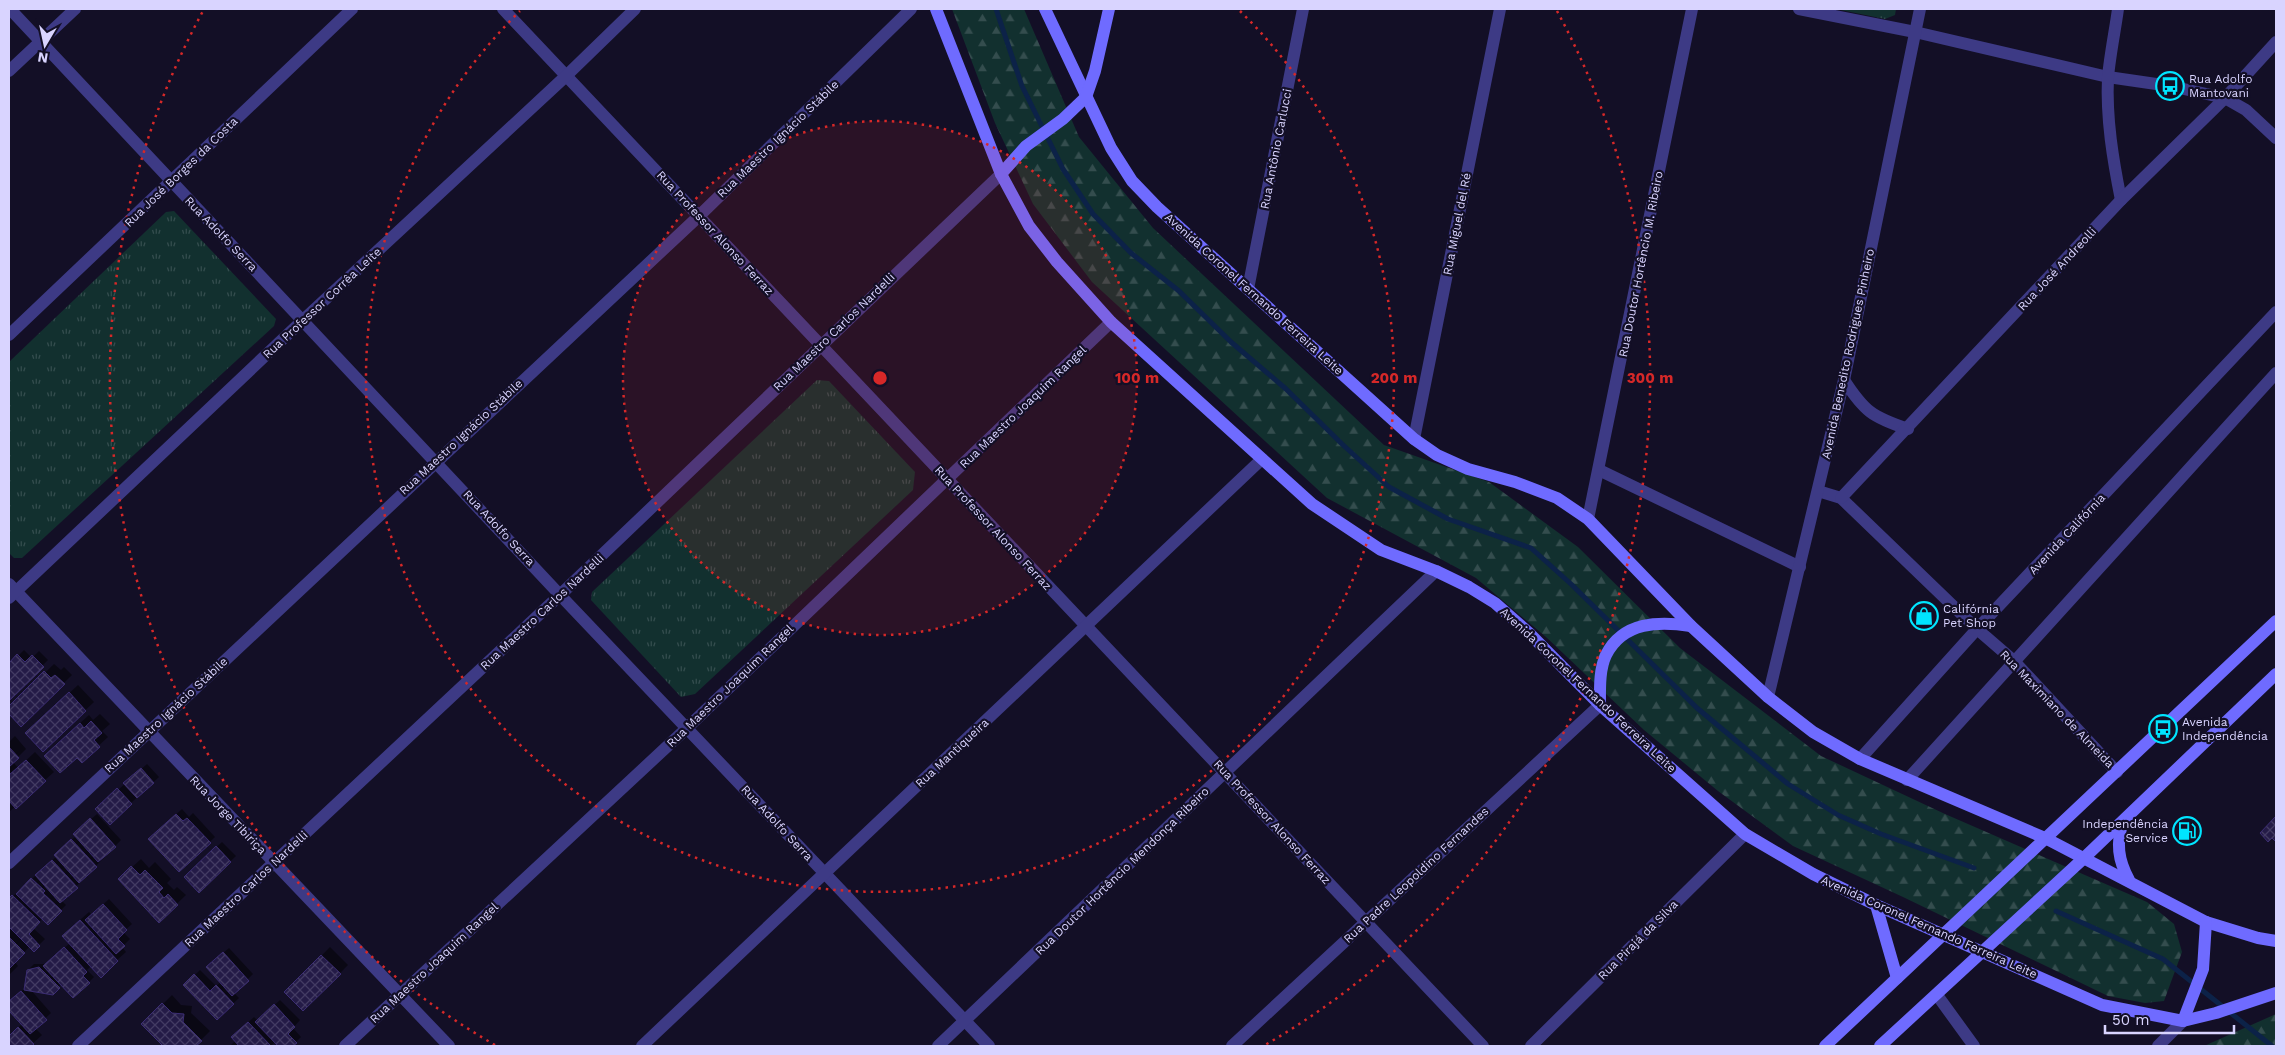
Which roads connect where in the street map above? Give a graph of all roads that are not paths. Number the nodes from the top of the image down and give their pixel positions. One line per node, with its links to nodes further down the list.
1 (10, 9): 17 (street, Rua Adolfo Serra)
2 (75, 9): 17 (street)
3 (352, 9): 26 (street, Rua José Borges da Costa)
4 (503, 9): 20 (street, Rua Professor Alonso Ferraz)
5 (635, 9): 20 (street, Rua Professor Corrêa Leite)
6 (911, 9): 28 (street, Rua Maestro Ignácio Stábile)
7 (936, 9): 25 (street, Avenida Coronel Fernando Ferreira Leite)
8 (1045, 9): 22 (street, Avenida Coronel Fernando Ferreira Leite)
9 (1109, 9): 22 (street)
10 (1303, 9): 29 (street, Rua Antônio Carlucci)
11 (1500, 9): 38 (street, Rua Miguel del Ré)
12 (1692, 9): 41 (street, Rua Doutor Hortêncio M. Ribeiro)
13 (1799, 9): 16 (street)
14 (1920, 9): 16 (street, Avenida Benedito Rodrigues Pinheiro)
15 (2118, 9): 21 (street)
16 (1915, 32): 21 (street); 36 (street, Avenida Benedito Rodrigues Pinheiro)
17 (40, 42): 19 (street); 26 (street, Rua Adolfo Serra)
18 (2276, 42): 23 (street, Rua José Andreolli)
19 (9, 71)
20 (566, 76): 28 (street, Rua Professor Alonso Ferraz); 31 (street, Rua Professor Corrêa Leite)
21 (2108, 77): 23 (street); 27 (street)
22 (1086, 98): 25 (street); 29 (street, Avenida Coronel Fernando Ferreira Leite)
23 (2224, 98): 24 (street); 27 (street, Rua José Andreolli)
24 (2276, 138)
25 (1001, 174): 32 (street, Avenida Coronel Fernando Ferreira Leite); 34 (street, Rua Maestro Carlos Nardelli)
26 (171, 181): 31 (street, Rua Adolfo Serra); 33 (street, Rua José Borges da Costa)
27 (2121, 200): 37 (street, Rua José Andreolli)
28 (699, 216): 34 (street, Rua Professor Alonso Ferraz); 40 (street, Rua Maestro Ignácio Stábile)
29 (1248, 289): 38 (street, Avenida Coronel Fernando Ferreira Leite)
30 (2276, 312): 53 (street, Avenida Califórnia)
31 (303, 320): 40 (street, Rua Adolfo Serra); 48 (street, Rua Professor Corrêa Leite)
32 (1111, 322): 39 (street, Avenida Coronel Fernando Ferreira Leite); 42 (street, Rua Maestro Joaquim Rangel)
33 (9, 335)
34 (821, 344): 42 (street, Rua Professor Alonso Ferraz); 49 (street, Rua Maestro Carlos Nardelli)
35 (2276, 373): 54 (street)
36 (1844, 380): 37 (street); 43 (street, Avenida Benedito Rodrigues Pinheiro)
37 (1908, 429): 44 (street, Rua José Andreolli)
38 (1414, 439): 45 (street, Avenida Coronel Fernando Ferreira Leite)
39 (1262, 459): 47 (street, Avenida Coronel Fernando Ferreira Leite); 51 (street, Rua Mantiqueira)
40 (436, 460): 49 (street, Rua Adolfo Serra); 59 (street, Rua Maestro Ignácio Stábile)
41 (1600, 470): 45 (street, Rua Doutor Hortêncio M. Ribeiro); 46 (street)
42 (948, 478): 51 (street, Rua Professor Alonso Ferraz); 58 (street, Rua Maestro Joaquim Rangel)
43 (1818, 491): 44 (street, Rua Maximiano de Almeida); 46 (street, Avenida Benedito Rodrigues Pinheiro)
44 (1841, 498): 53 (street, Rua Maximiano de Almeida)
45 (1588, 519): 52 (street, Avenida Coronel Fernando Ferreira Leite)
46 (1800, 568): 56 (street, Avenida Benedito Rodrigues Pinheiro)
47 (1436, 571): 57 (street, Avenida Coronel Fernando Ferreira Leite); 62 (street, Rua Doutor Hortêncio Mendonça Ribeiro)
48 (11, 591): 59 (street, Rua Jorge Tibiriça)
49 (560, 595): 58 (street, Rua Adolfo Serra); 69 (street, Rua Maestro Carlos Nardelli)
50 (2276, 621): 61 (street)
51 (1086, 626): 62 (street, Rua Professor Alonso Ferraz); 70 (street, Rua Mantiqueira)
52 (1691, 626): 56 (street, Avenida Coronel Fernando Ferreira Leite); 57 (street)
53 (1977, 629): 54 (street, Rua Maximiano de Almeida); 60 (street, Avenida Califórnia)
54 (2014, 661): 61 (street, Rua Maximiano de Almeida); 63 (street)
55 (2274, 680): 64 (street)
56 (1768, 697): 60 (street, Avenida Coronel Fernando Ferreira Leite)
57 (1600, 704): 65 (street, Avenida Coronel Fernando Ferreira Leite); 73 (street, Rua Padre Leopoldino Fernandes)
58 (687, 728): 70 (street, Rua Adolfo Serra); 80 (street, Rua Maestro Joaquim Rangel)
59 (148, 731): 68 (street, Rua Maestro Ignácio Stábile); 69 (street, Rua Jorge Tibiriça)
60 (1860, 759): 63 (street, Avenida Coronel Fernando Ferreira Leite)
61 (2116, 772): 66 (street)
62 (1226, 773): 73 (street, Rua Professor Alonso Ferraz); 82 (street, Rua Doutor Hortêncio Mendonça Ribeiro)
63 (1907, 780): 66 (street, Avenida Coronel Fernando Ferreira Leite)
64 (2124, 818): 67 (street); 71 (street)
65 (1745, 834): 72 (street, Avenida Coronel Fernando Ferreira Leite); 92 (street, Rua Pirajá da Silva)
66 (2045, 838): 67 (street, Avenida Coronel Fernando Ferreira Leite); 75 (street)
67 (2084, 858): 71 (street, Avenida Coronel Fernando Ferreira Leite); 77 (street)
68 (9, 863)
69 (274, 864): 80 (street, Rua Jorge Tibiriça); 84 (street, Rua Maestro Carlos Nardelli)
70 (825, 874): 82 (street, Rua Adolfo Serra); 87 (street, Rua Mantiqueira)
71 (2129, 880): 74 (street, Avenida Coronel Fernando Ferreira Leite)
72 (1876, 905): 75 (street, Avenida Coronel Fernando Ferreira Leite); 78 (street)
73 (1366, 922): 90 (street, Rua Padre Leopoldino Fernandes); 91 (street, Rua Professor Alonso Ferraz)
74 (2206, 922): 76 (street, Avenida Coronel Fernando Ferreira Leite); 83 (street)
75 (1943, 935): 77 (street, Avenida Coronel Fernando Ferreira Leite); 78 (street)
76 (2276, 940)
77 (1983, 952): 81 (street); 83 (street, Avenida Coronel Fernando Ferreira Leite)
78 (1897, 978): 93 (street)
79 (2276, 992): 83 (street, Avenida Coronel Fernando Ferreira Leite)
80 (400, 994): 85 (street, Rua Maestro Joaquim Rangel); 86 (street, Rua Jorge Tibiriça)
81 (1938, 995): 94 (street); 95 (street)
82 (965, 1020): 88 (street, Rua Doutor Hortêncio Mendonça Ribeiro); 89 (street, Rua Adolfo Serra)
83 (2182, 1021): 96 (street)
84 (78, 1046)
85 (344, 1046)
86 (449, 1046)
87 (642, 1046)
88 (938, 1046)
89 (989, 1046)
90 (1232, 1046)
91 (1484, 1046)
92 (1531, 1046)
93 (1826, 1046)
94 (1880, 1046)
95 (1974, 1046)
96 (2158, 1046)

